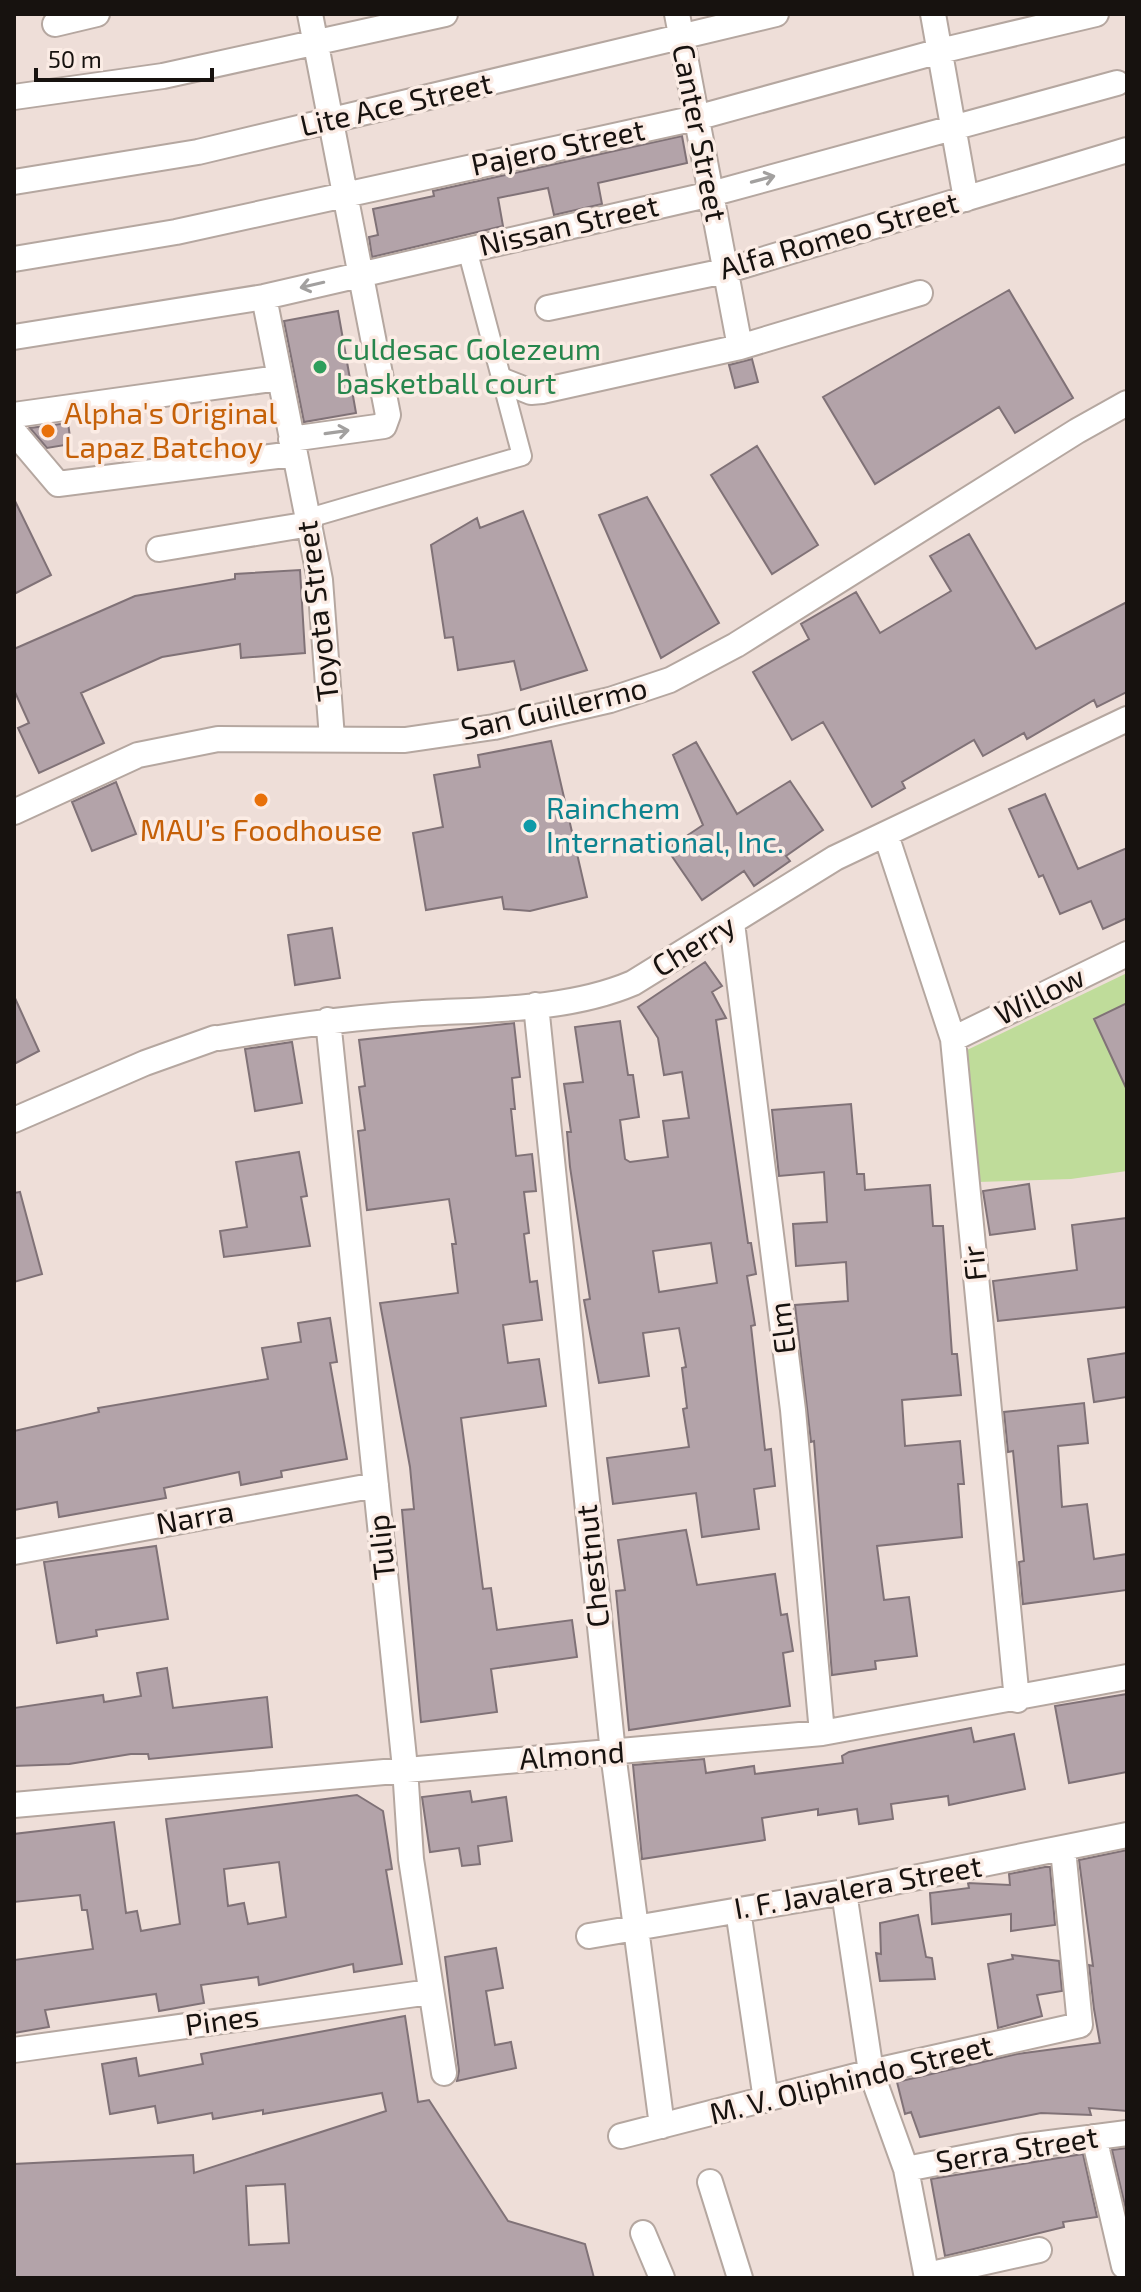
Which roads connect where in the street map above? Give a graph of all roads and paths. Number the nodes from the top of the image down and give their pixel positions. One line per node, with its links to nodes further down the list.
1 (97, 14): 8 (street)
2 (310, 14): 10 (street)
3 (445, 14): 10 (street)
4 (677, 14): 9 (street, Canter Street)
5 (776, 14): 9 (street, Lite Ace Street)
6 (933, 14): 11 (street)
7 (1096, 14): 11 (street, Pajero Street)
8 (55, 24)
9 (681, 39): 14 (street, Canter Street); 15 (street, Lite Ace Street)
10 (315, 44): 13 (street); 15 (street)
11 (940, 51): 14 (street, Pajero Street); 16 (street)
12 (1117, 83): 16 (street, Nissan Street)
13 (14, 97)
14 (696, 118): 19 (street, Canter Street); 20 (street, Pajero Street)
15 (329, 120): 18 (street, Lite Ace Street); 20 (street)
16 (953, 127): 19 (street, Nissan Street, one-way to 16); 21 (street)
17 (1127, 150): 21 (street, Alfa Romeo Street)
18 (14, 182)
19 (711, 194): 22 (street, Nissan Street); 24 (street, Canter Street)
20 (344, 195): 23 (street, Pajero Street); 25 (street)
21 (966, 199): 24 (street, Alfa Romeo Street)
22 (467, 249): 25 (street, Nissan Street); 32 (street)
23 (14, 259)
24 (725, 271): 28 (street, Alfa Romeo Street); 30 (street, Canter Street)
25 (360, 274): 27 (street, Nissan Street, one-way to 27); 36 (street, one-way to 25)
26 (920, 293): 30 (street)
27 (264, 297): 29 (street, Nissan Street); 31 (street, Toyota Street)
28 (548, 308)
29 (14, 337)
30 (740, 347): 32 (street)
31 (279, 378): 34 (street); 36 (street, Toyota Street)
32 (503, 381): 37 (street)
33 (1127, 403): 40 (street, San Guillermo)
34 (14, 415)
35 (14, 432): 36 (street)
36 (292, 447): 37 (street, Toyota Street)
37 (309, 521): 38 (street); 40 (street, Toyota Street)
38 (159, 549)
39 (1127, 719): 42 (street, Cherry)
40 (332, 738): 41 (street, San Guillermo)
41 (14, 812)
42 (886, 835): 43 (street, Cherry); 47 (street, Fir)
43 (732, 923): 45 (street, Cherry); 53 (street, Elm)
44 (1127, 954): 47 (street, Willow)
45 (536, 1005): 46 (street, Cherry); 54 (street, Chestnut)
46 (328, 1020): 48 (street, Cherry); 49 (street, Tulip)
47 (953, 1039): 52 (street, Fir)
48 (14, 1120)
49 (376, 1485): 50 (street, Narra); 55 (street, Tulip)
50 (14, 1552)
51 (1127, 1677): 52 (street, Almond)
52 (1017, 1700): 53 (street, Almond)
53 (822, 1733): 54 (street, Almond)
54 (613, 1753): 55 (street, Almond); 61 (street, Chestnut)
55 (405, 1768): 56 (street, Almond); 63 (street, Tulip)
56 (14, 1805)
57 (1127, 1835): 58 (street, I. F. Javalera Street)
58 (1063, 1849): 59 (street, I. F. Javalera Street); 65 (street, M. V. Oliphindo Street)
59 (844, 1892): 60 (street, I. F. Javalera Street); 65 (street)
60 (738, 1910): 61 (street, I. F. Javalera Street); 67 (street)
61 (635, 1928): 62 (street, I. F. Javalera Street); 68 (street, Chestnut)
62 (589, 1936)
63 (430, 1992): 64 (street, Pines); 66 (street, Tulip)
64 (14, 2050)
65 (871, 2072): 67 (street, M. V. Oliphindo Street); 72 (street)
66 (444, 2073)
67 (766, 2100): 68 (street, M. V. Oliphindo Street)
68 (662, 2126): 70 (street, M. V. Oliphindo Street)
69 (1127, 2133): 71 (street, Serra Street)
70 (621, 2136)
71 (1094, 2137): 72 (street, Serra Street); 76 (street)
72 (906, 2169): 77 (street)
73 (710, 2182): 79 (street)
74 (643, 2233): 78 (street)
75 (1039, 2250): 77 (street)
76 (1124, 2266)
77 (927, 2277)
78 (662, 2278)
79 (740, 2278)

